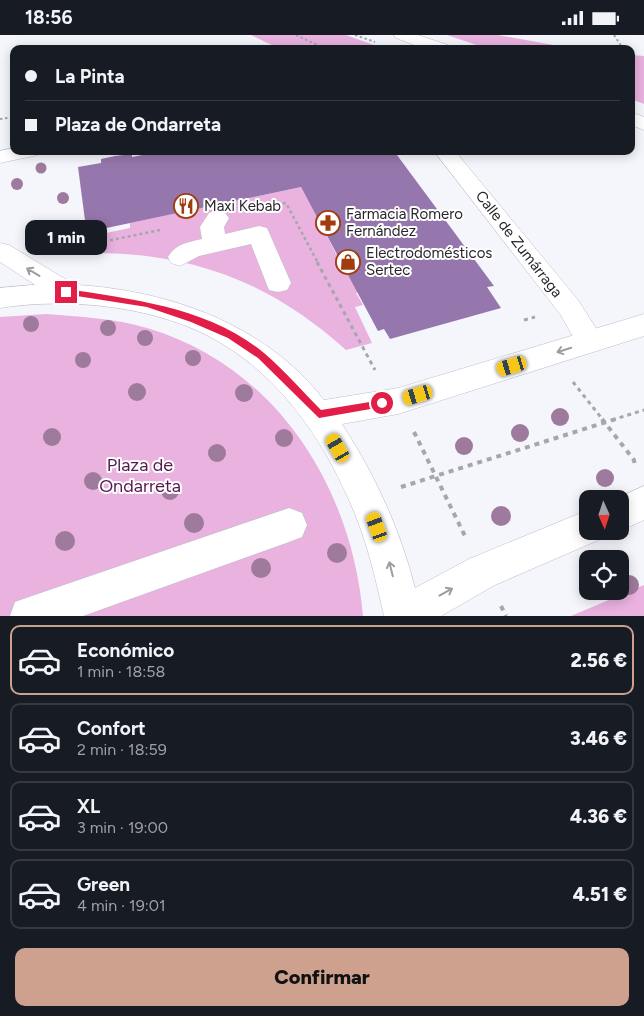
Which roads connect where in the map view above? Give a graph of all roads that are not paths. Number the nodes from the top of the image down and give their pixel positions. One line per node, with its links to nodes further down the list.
1 (402, 35): 2 (street)
2 (431, 45)
3 (447, 155): 12 (street, Calle de Zumárraga)
4 (216, 218): 5 (street)
5 (214, 243): 7 (street); 8 (street)
6 (0, 251): 9 (street, one-way to 6)
7 (180, 257)
8 (278, 283)
9 (66, 292): 10 (street); 13 (street)
10 (0, 298)
11 (644, 325): 12 (street)
12 (590, 341): 13 (street, one-way to 13)
13 (319, 414): 19 (street, one-way to 13)
14 (641, 490): 15 (street)
15 (629, 504)
16 (289, 525): 18 (street)
17 (579, 531): 19 (street, one-way to 17)
18 (29, 616)
19 (403, 616)

